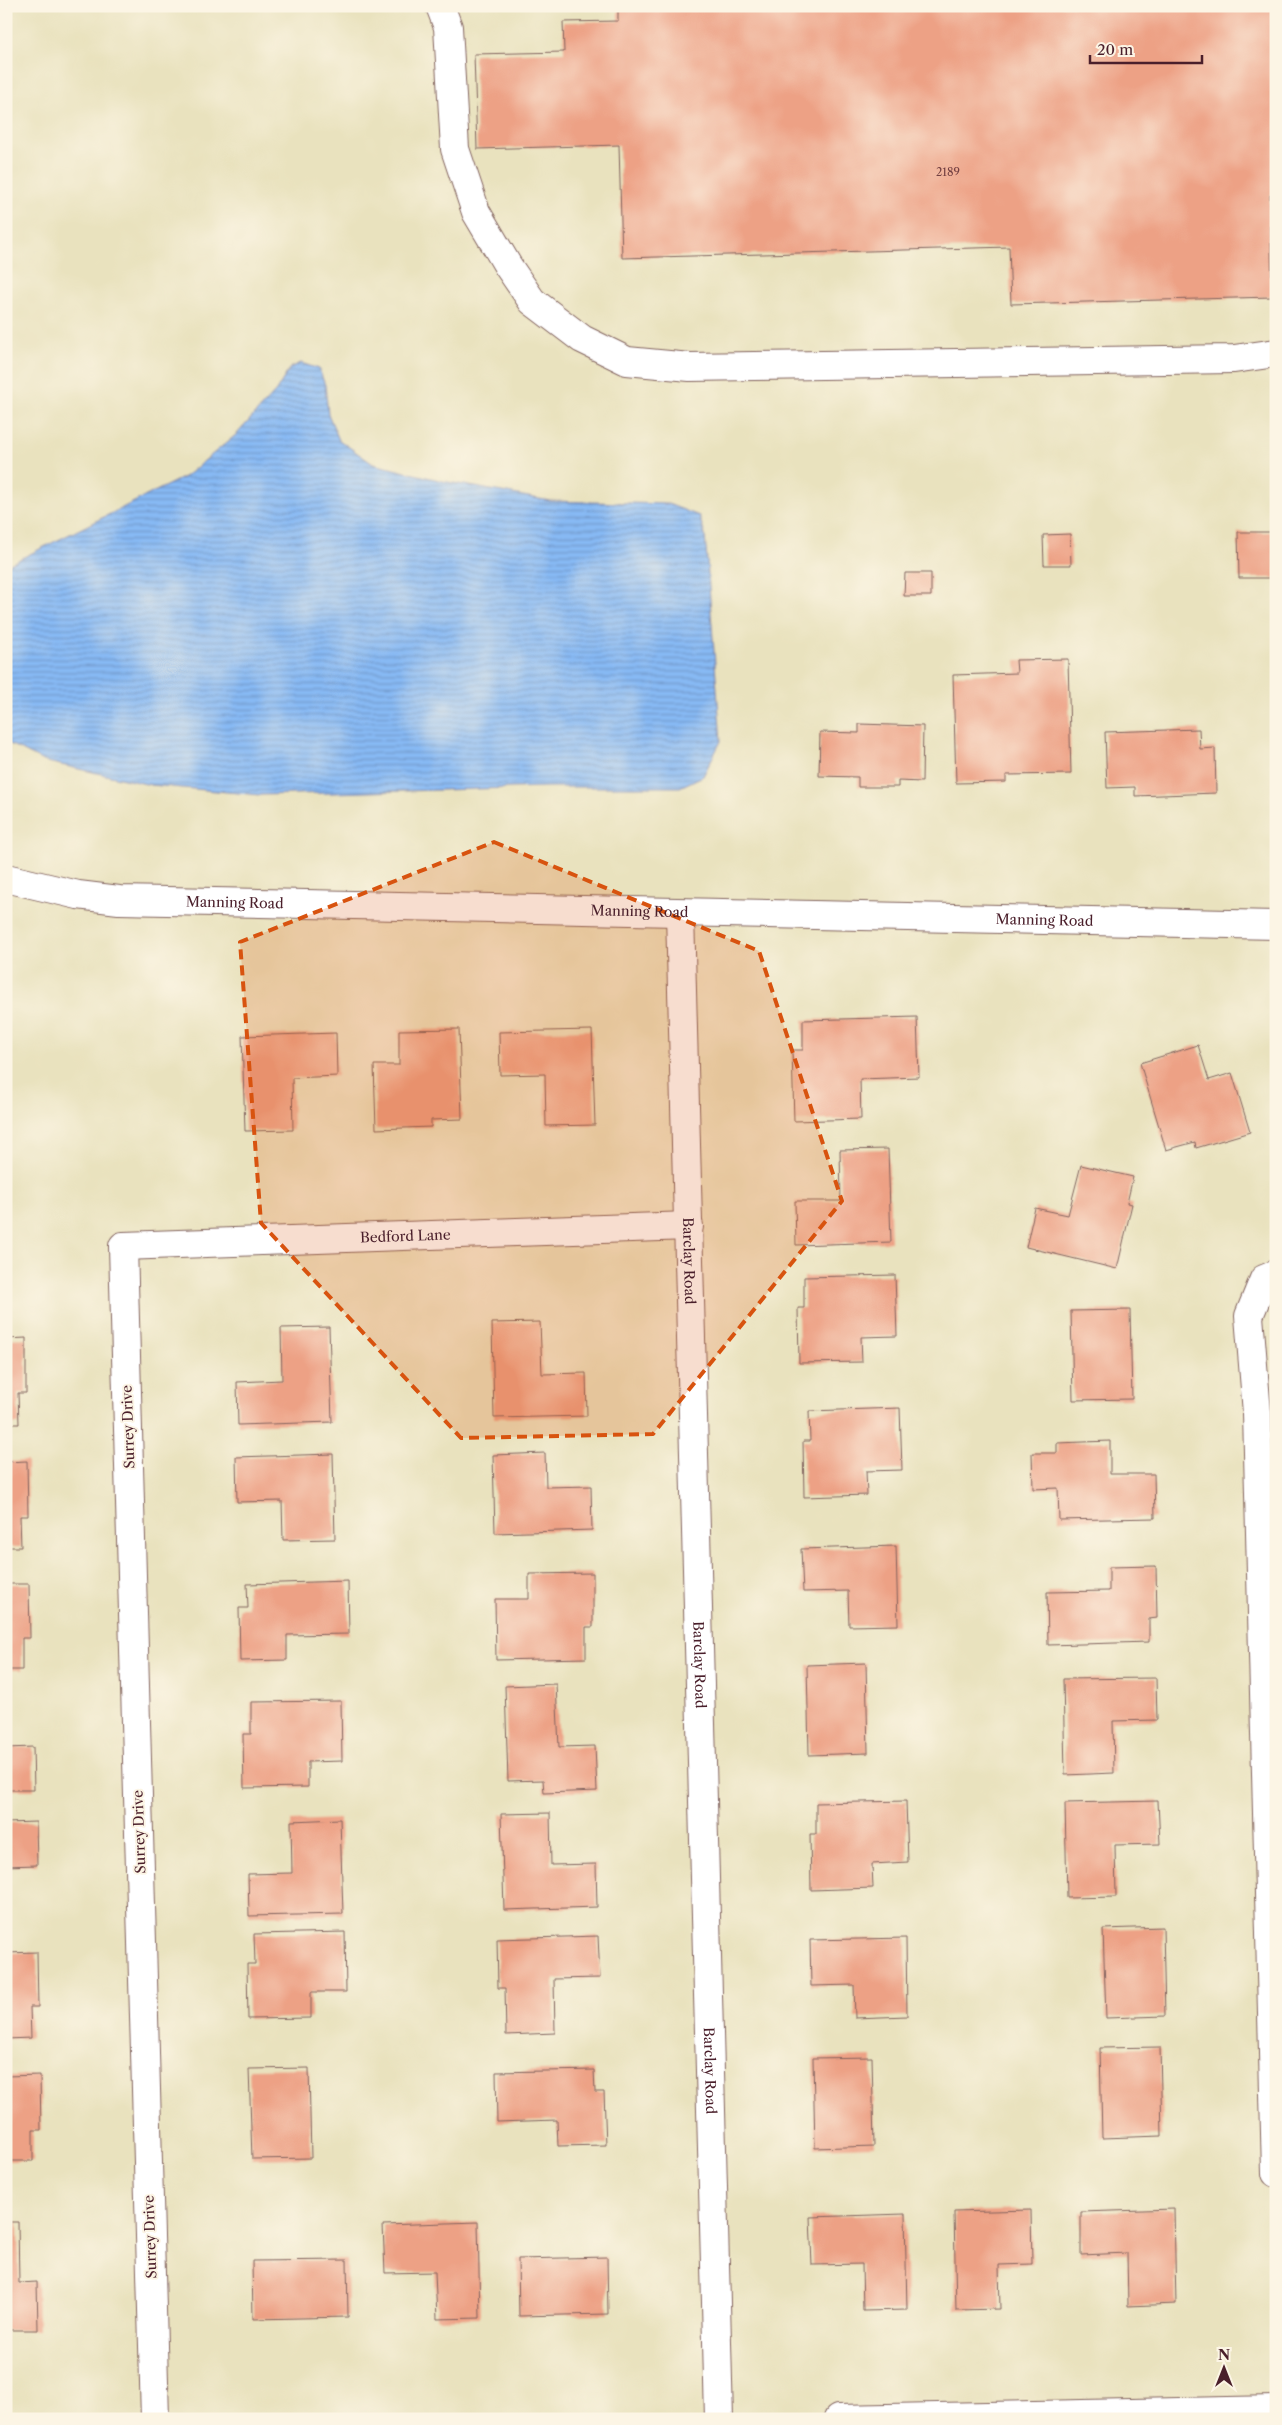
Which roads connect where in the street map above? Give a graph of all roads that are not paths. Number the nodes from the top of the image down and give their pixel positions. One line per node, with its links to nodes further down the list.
1 (440, 6): 2 (street)
2 (1276, 353)
3 (6, 878): 4 (street, Manning Road)
4 (680, 913): 5 (street, Manning Road); 6 (street, Barclay Road)
5 (1276, 925)
6 (689, 1226): 7 (street, Bedford Lane); 12 (street, Barclay Road)
7 (123, 1246): 11 (street, Surrey Drive)
8 (1270, 1276): 9 (street)
9 (1276, 2173)
10 (1276, 2410): 13 (street)
11 (156, 2419)
12 (719, 2419)
13 (838, 2419)

